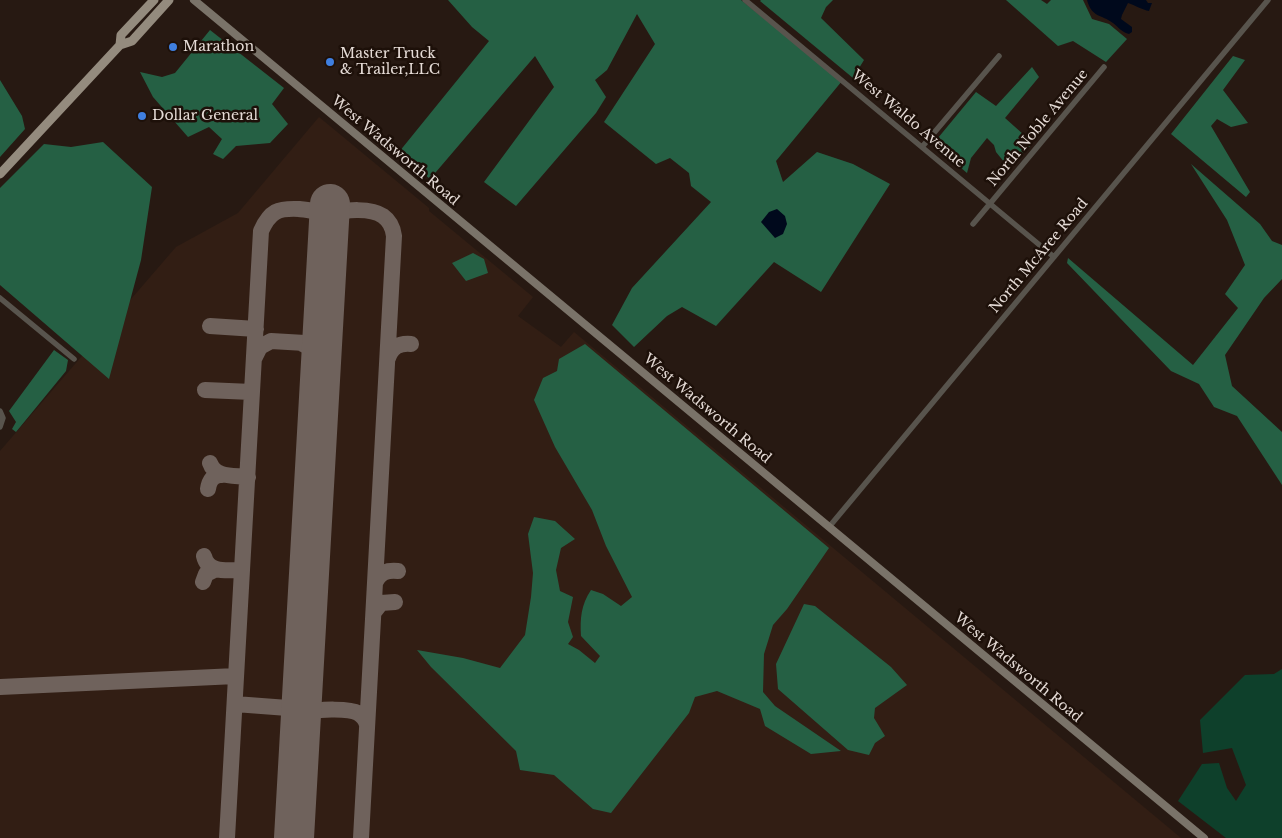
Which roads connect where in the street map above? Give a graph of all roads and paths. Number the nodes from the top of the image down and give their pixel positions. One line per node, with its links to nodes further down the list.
1 (154, 0): 6 (main road)
2 (169, 0): 6 (main road)
3 (194, 0): 18 (main road, West Wadsworth Road)
4 (746, 0): 9 (street, West Waldo Avenue)
5 (1268, 0): 13 (street, North McAree Road)
6 (120, 45): 10 (main road)
7 (998, 56): 9 (street)
8 (1104, 67): 11 (street, North Noble Avenue)
9 (922, 147): 11 (street, West Waldo Avenue)
10 (0, 174)
11 (991, 204): 12 (street, North Noble Avenue); 13 (street, West Waldo Avenue)
12 (973, 224)
13 (1054, 257): 18 (street, North McAree Road)
14 (0, 298): 15 (street)
15 (74, 359)
16 (0, 411): 17 (street)
17 (0, 427)
18 (829, 527): 19 (main road, West Wadsworth Road)
19 (1204, 838)

